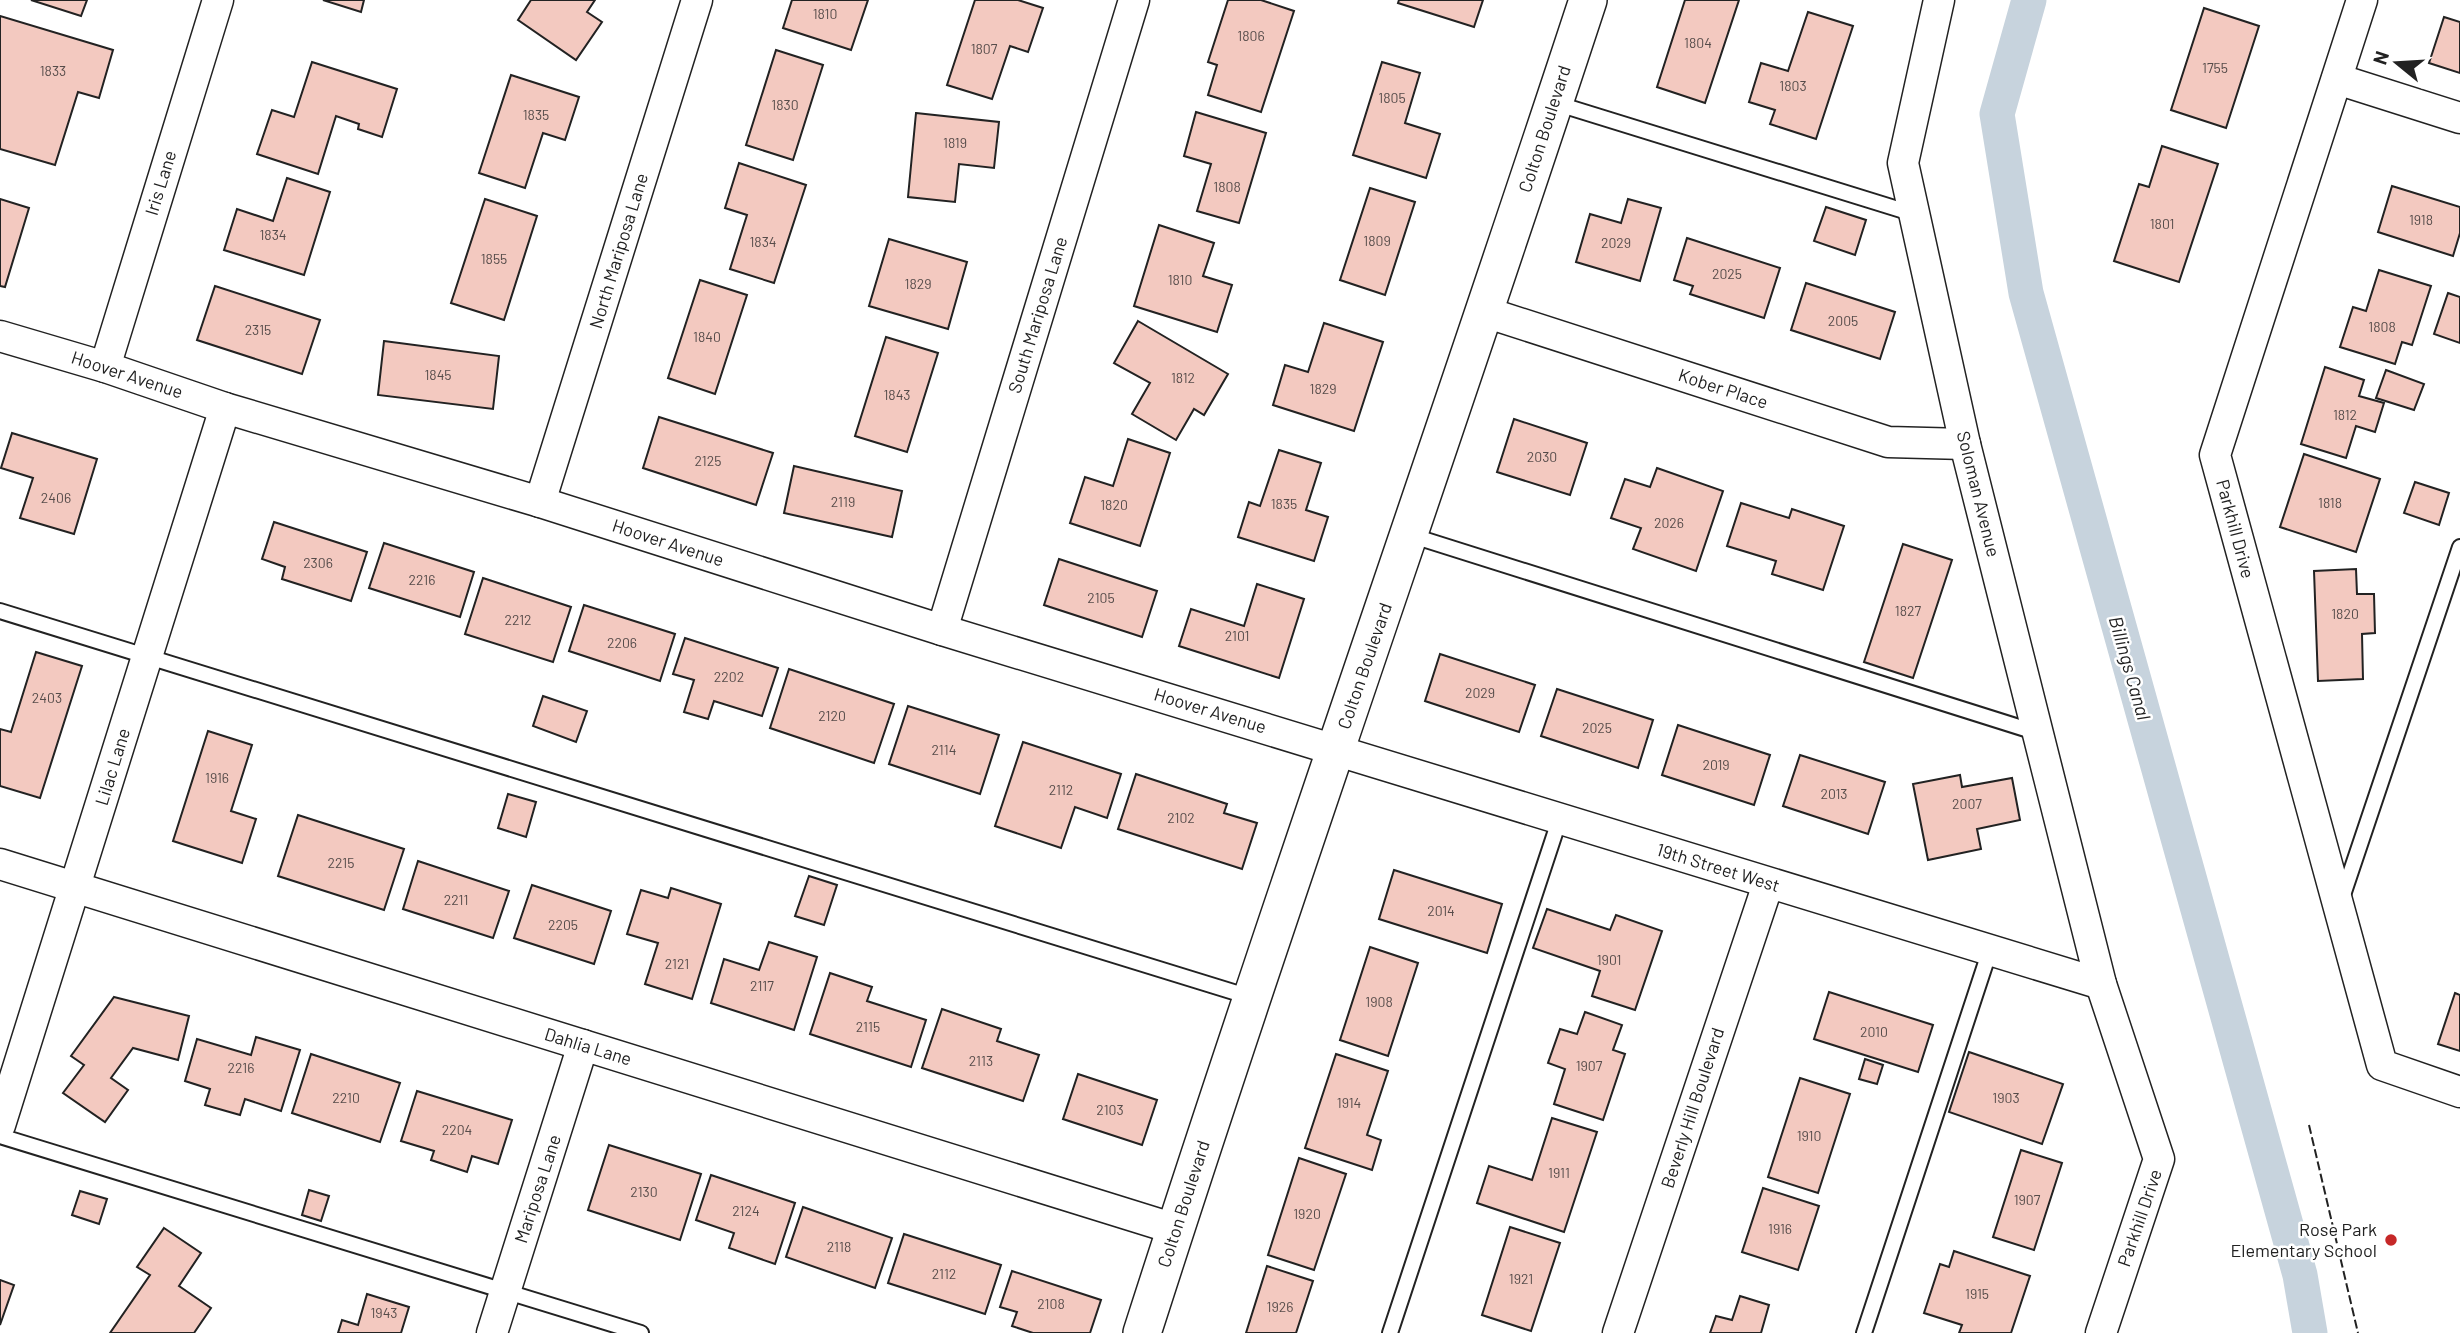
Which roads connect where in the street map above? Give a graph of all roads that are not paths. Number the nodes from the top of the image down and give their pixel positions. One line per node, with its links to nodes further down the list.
1 (218, 0): 13 (street, Iris Lane)
2 (697, 0): 16 (street, North Mariposa Lane)
3 (1134, 0): 20 (street, South Mariposa Lane)
4 (1588, 0): 8 (street, Colton Boulevard)
5 (1939, 0): 10 (street, Soloman Avenue)
6 (2362, 0): 7 (street, Parkhill Drive)
7 (2337, 79): 9 (street); 28 (street, Parkhill Drive)
8 (1554, 103): 10 (lane); 11 (street, Colton Boulevard)
9 (2460, 118)
10 (1914, 214): 15 (street, Soloman Avenue)
11 (1485, 312): 15 (street, Kober Place); 17 (street, Colton Boulevard)
12 (0, 335): 13 (street, Hoover Avenue)
13 (105, 367): 14 (street, Hoover Avenue)
14 (226, 408): 16 (street, Hoover Avenue); 21 (street, Lilac Lane)
15 (1965, 444): 22 (street, Soloman Avenue)
16 (540, 502): 20 (street, Hoover Avenue)
17 (1409, 535): 22 (lane); 23 (street, Colton Boulevard)
18 (2460, 547): 28 (lane)
19 (0, 611): 21 (lane)
20 (942, 630): 23 (street, Hoover Avenue)
21 (148, 656): 27 (street, Lilac Lane); 31 (lane)
22 (2038, 733): 30 (street, Soloman Avenue)
23 (1336, 749): 24 (street, 19th Street West); 31 (street, Colton Boulevard)
24 (1560, 818): 26 (street, 19th Street West); 41 (lane)
25 (0, 864): 27 (street, Dahlia Lane)
26 (1768, 884): 29 (street, 19th Street West); 42 (street, Beverly Hill Boulevard)
27 (75, 887): 32 (street, Dahlia Lane); 34 (street, Lilac Lane)
28 (2339, 907): 33 (street, Parkhill Drive)
29 (1990, 950): 30 (street, 19th Street West); 43 (lane)
30 (2101, 984): 44 (street, Parkhill Drive)
31 (1253, 998): 36 (street, Colton Boulevard)
32 (583, 1045): 36 (street, Dahlia Lane); 37 (street, Mariposa Lane)
33 (2460, 1092)
34 (0, 1125)
35 (0, 1136): 37 (lane)
36 (1175, 1229): 40 (street, Colton Boulevard)
37 (505, 1292): 38 (street, Mariposa Lane); 39 (lane)
38 (492, 1333)
39 (641, 1333)
40 (1142, 1333)
41 (1390, 1333)
42 (1618, 1333)
43 (1864, 1333)
44 (2101, 1333)

